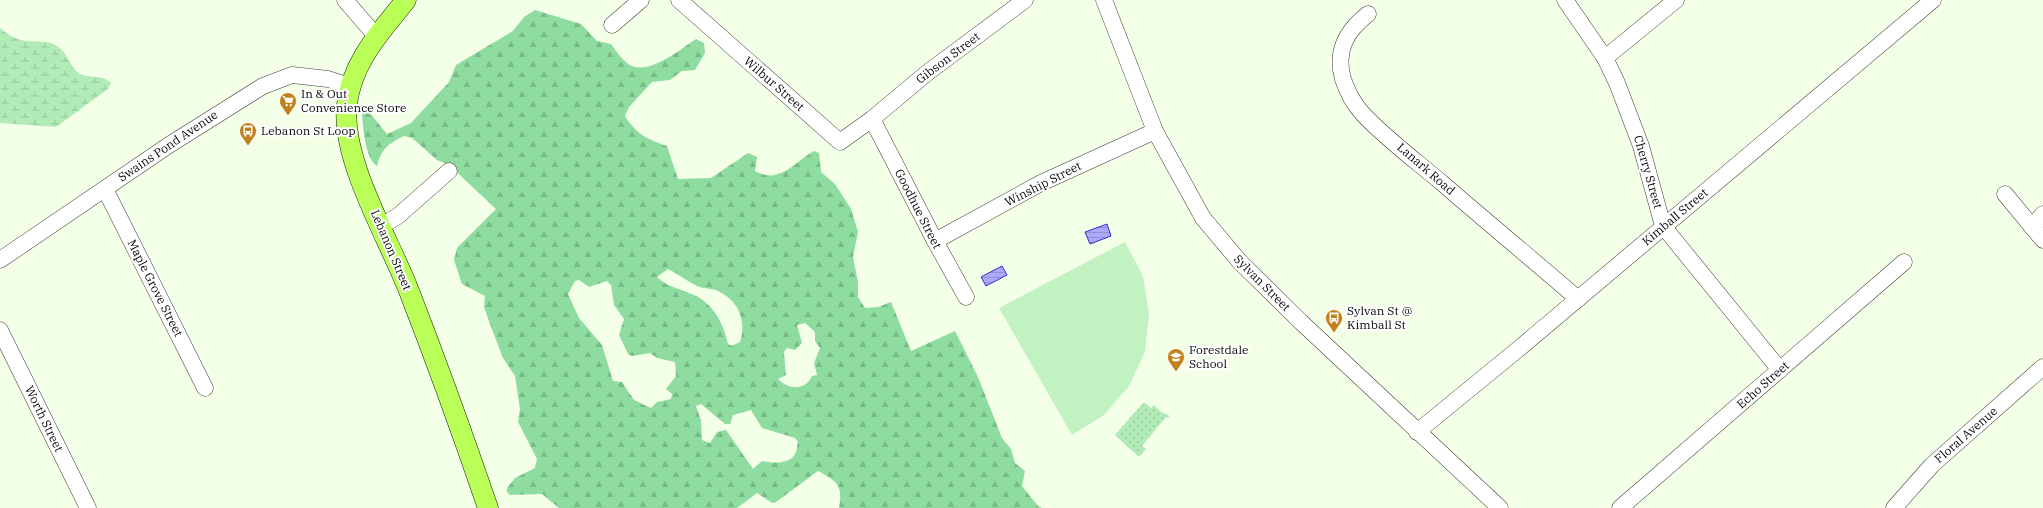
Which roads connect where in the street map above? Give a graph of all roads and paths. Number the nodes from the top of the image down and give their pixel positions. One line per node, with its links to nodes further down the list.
1 (344, 0): 12 (street)
2 (406, 0): 12 (main road, Lebanon Street)
3 (641, 0): 11 (street)
4 (679, 0): 15 (street, Wilbur Street)
5 (1025, 0): 15 (street, Gibson Street)
6 (1104, 0): 16 (street, Sylvan Street)
7 (1564, 0): 13 (street, Cherry Street)
8 (1676, 0): 13 (street)
9 (1933, 0): 22 (street, Kimball Street)
10 (1368, 14): 29 (street, Lanark Road)
11 (612, 25)
12 (376, 36): 14 (main road, Lebanon Street)
13 (1605, 58): 22 (street, Cherry Street)
14 (350, 86): 18 (street, Swains Pond Avenue); 21 (main road, Lebanon Street)
15 (872, 119): 25 (street, Goodhue Street)
16 (1155, 131): 25 (street, Winship Street); 34 (street, Sylvan Street)
17 (449, 171): 21 (street)
18 (105, 188): 26 (street, Swains Pond Avenue); 33 (street, Maple Grove Street)
19 (2005, 194): 23 (street)
20 (2043, 214): 23 (street)
21 (381, 226): 36 (main road, Lebanon Street)
22 (1664, 226): 29 (street, Kimball Street); 32 (street, Cherry Street)
23 (2032, 227): 24 (street)
24 (2043, 240)
25 (935, 241): 28 (street, Goodhue Street)
26 (0, 260)
27 (1904, 262): 32 (street, Echo Street)
28 (966, 297)
29 (1578, 299): 34 (street, Kimball Street)
30 (0, 330): 35 (street, Worth Street)
31 (2043, 367): 39 (street, Floral Avenue)
32 (1780, 370): 38 (street, Echo Street)
33 (205, 388)
34 (1416, 432): 37 (street, Sylvan Street)
35 (88, 508)
36 (488, 508)
37 (1500, 508)
38 (1620, 508)
39 (1894, 508)

